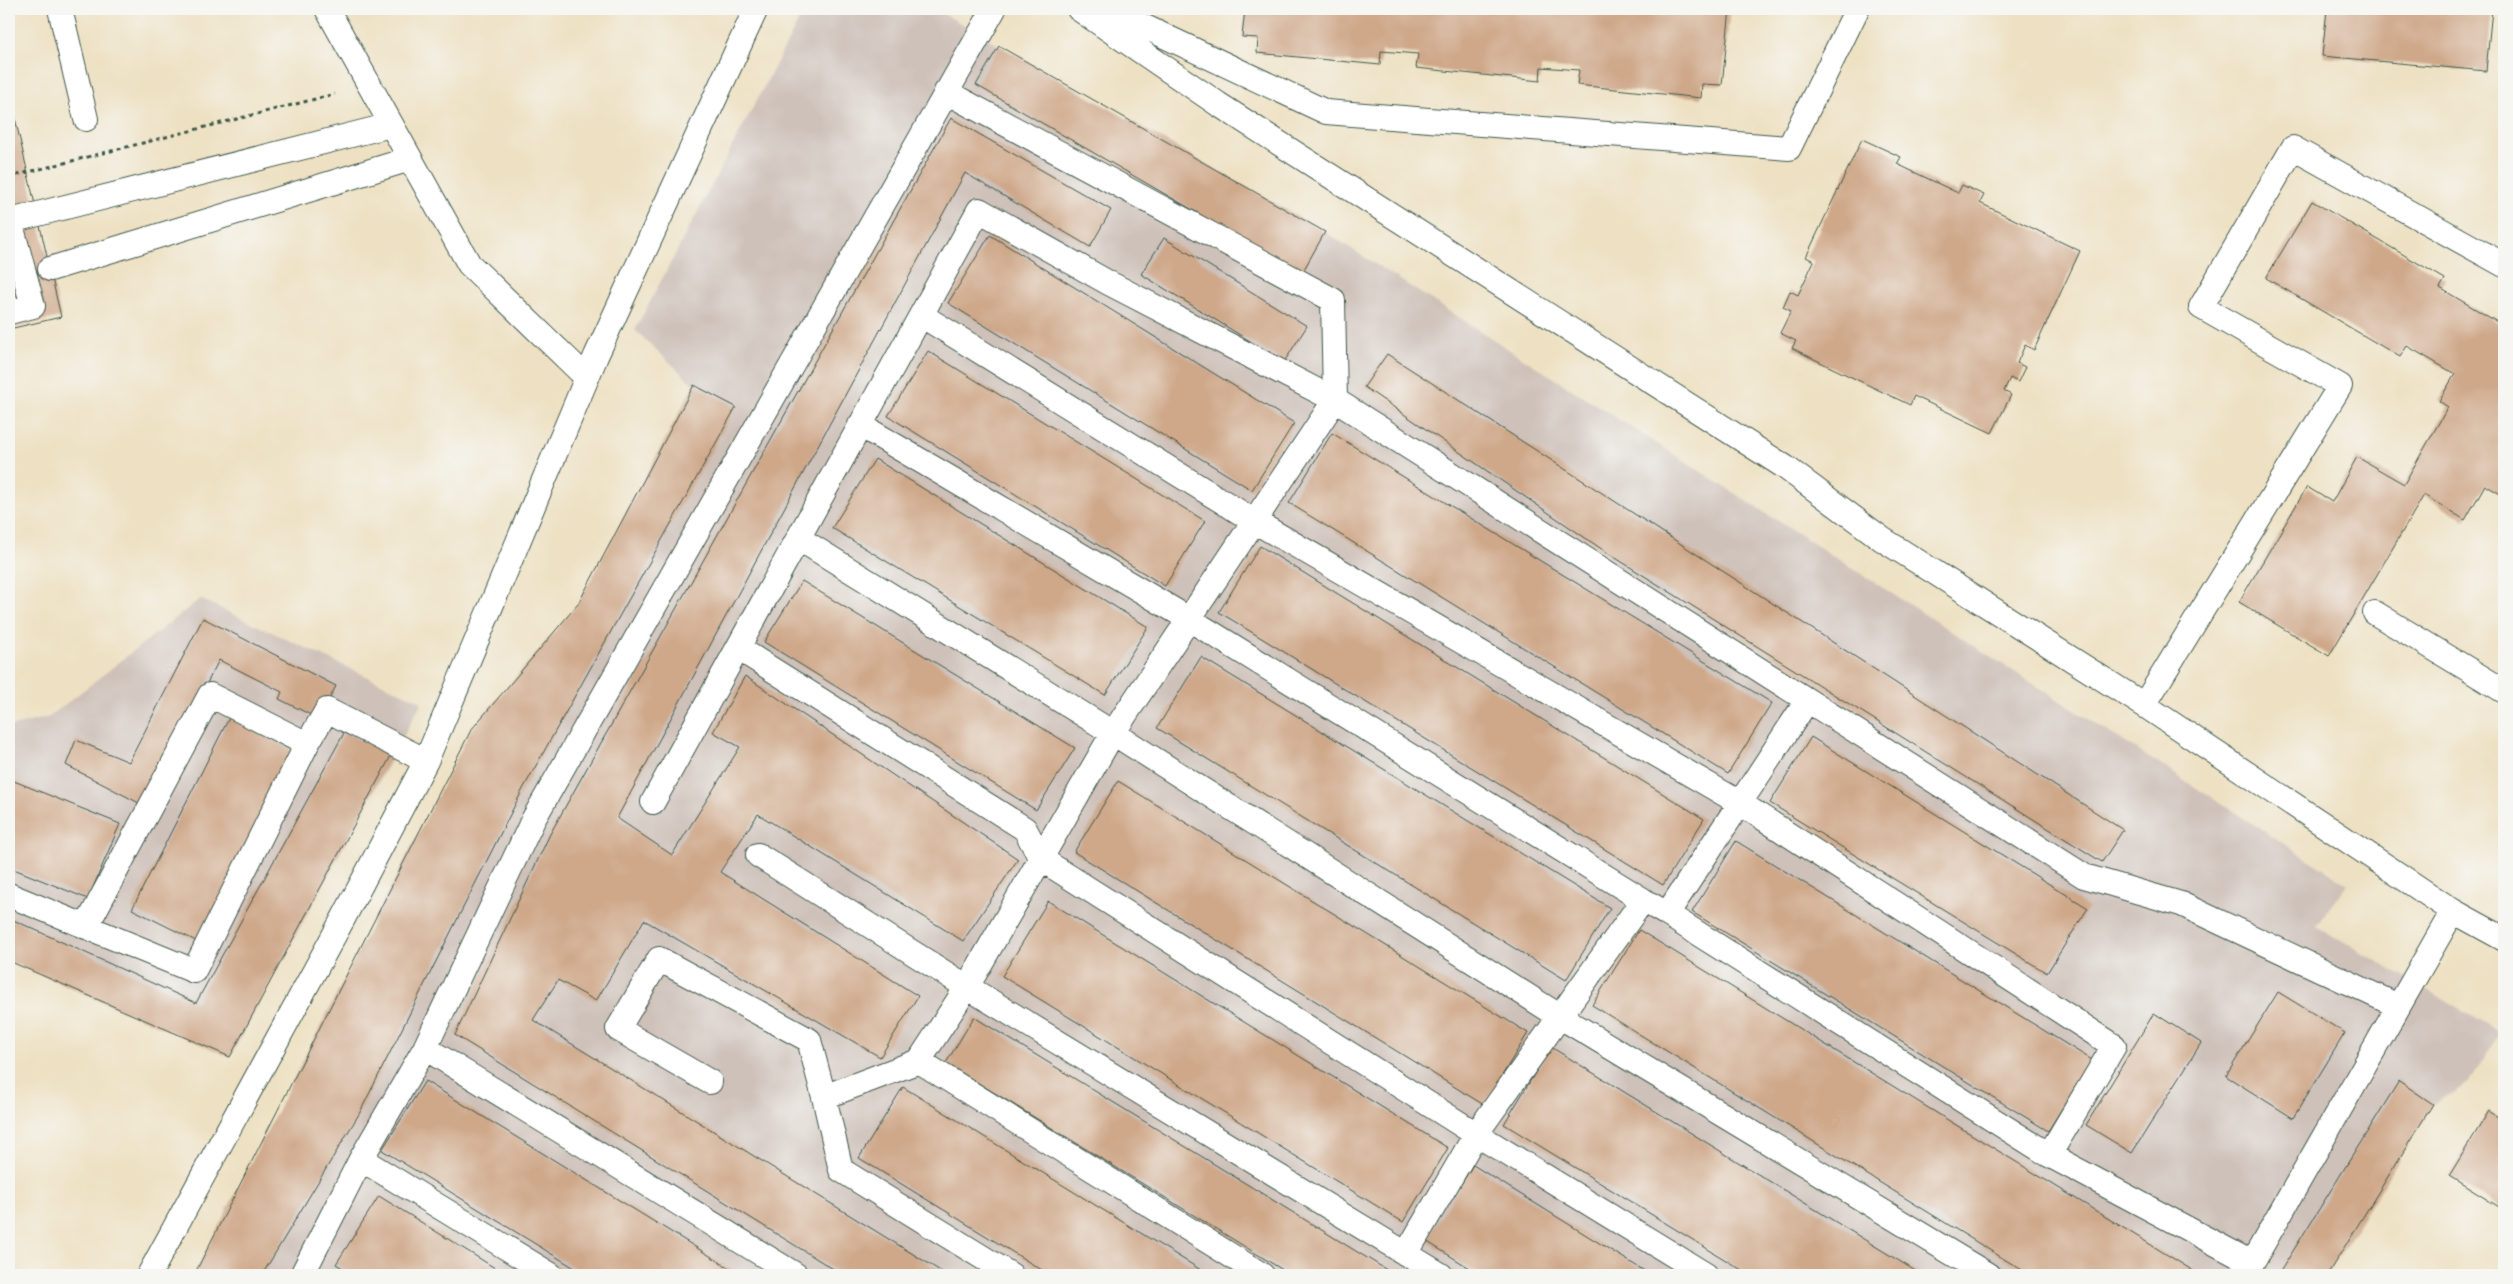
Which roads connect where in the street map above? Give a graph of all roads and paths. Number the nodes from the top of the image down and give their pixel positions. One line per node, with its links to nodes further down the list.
1 (60, 9): 10 (lane)
2 (327, 9): 8 (lane)
3 (756, 9): 19 (lane)
4 (994, 9): 9 (lane)
5 (1079, 9): 29 (lane)
6 (1107, 9): 7 (lane)
7 (1857, 9)
8 (370, 85): 11 (lane); 13 (path)
9 (946, 92): 20 (lane); 46 (lane)
10 (86, 119)
11 (391, 125): 12 (lane); 14 (lane)
12 (410, 159): 16 (lane); 19 (lane)
13 (9, 177)
14 (9, 219): 17 (lane)
15 (2504, 265): 29 (lane)
16 (50, 269)
17 (9, 312)
18 (921, 315): 20 (lane); 21 (lane); 22 (lane)
19 (587, 378): 32 (lane)
20 (1334, 400): 22 (lane); 28 (lane)
21 (860, 425): 23 (lane); 25 (lane)
22 (1254, 521): 25 (lane); 34 (lane)
23 (798, 538): 26 (lane); 30 (lane)
24 (2375, 613): 27 (lane)
25 (1189, 619): 30 (lane); 38 (lane)
26 (738, 648): 33 (lane); 36 (lane)
27 (2504, 691)
28 (1807, 700): 34 (lane); 44 (lane)
29 (2144, 705): 39 (lane)
30 (1113, 733): 36 (lane); 45 (lane)
31 (307, 744): 32 (lane); 41 (lane); 41 (lane)
32 (426, 761): 56 (lane)
33 (653, 802)
34 (1740, 803): 40 (lane); 51 (lane)
35 (758, 855): 43 (lane)
36 (1041, 859): 43 (lane); 50 (lane)
37 (9, 895): 41 (lane)
38 (1643, 900): 40 (lane); 45 (lane)
39 (2453, 911): 42 (lane); 44 (lane)
40 (1666, 914): 51 (lane)
41 (86, 926)
42 (2504, 939)
43 (967, 987): 47 (lane); 53 (lane)
44 (2398, 1006): 54 (lane)
45 (1559, 1016): 50 (lane); 63 (lane)
46 (425, 1048): 52 (lane); 58 (lane)
47 (919, 1061): 49 (lane); 60 (lane)
48 (710, 1082): 49 (lane)
49 (824, 1097): 59 (lane)
50 (1476, 1134): 53 (lane); 62 (lane)
51 (2049, 1155): 54 (lane)
52 (361, 1159): 55 (lane); 57 (lane)
53 (1406, 1254): 61 (lane)
54 (2248, 1269)
55 (307, 1273)
56 (149, 1275)
57 (550, 1275)
58 (796, 1275)
59 (1011, 1275)
60 (1262, 1275)
61 (1441, 1275)
62 (1706, 1275)
63 (1988, 1275)

